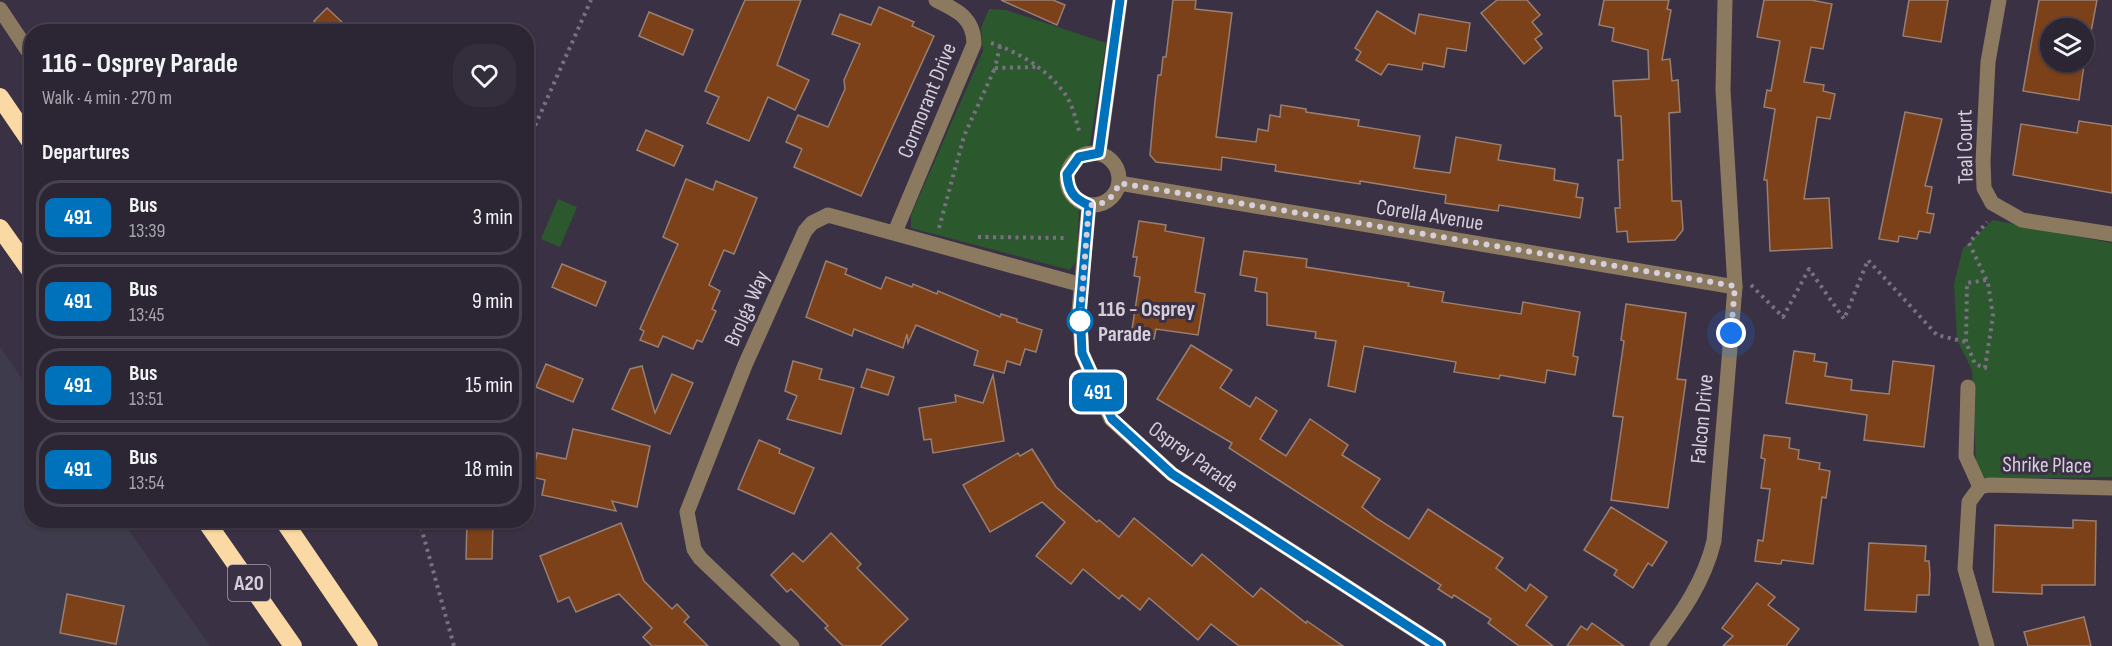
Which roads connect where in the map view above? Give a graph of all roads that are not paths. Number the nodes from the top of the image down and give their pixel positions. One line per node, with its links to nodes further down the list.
1 (936, 0): 13 (street, Cormorant Drive)
2 (1120, 0): 9 (street)
3 (1725, 0): 16 (street, Falcon Drive)
4 (1999, 0): 14 (street, Teal Court)
5 (0, 9): 6 (street)
6 (24, 45)
7 (0, 97): 8 (highway)
8 (24, 132)
9 (1099, 153): 10 (street); 11 (street)
10 (1119, 183): 11 (street); 16 (street, Corella Avenue)
11 (1089, 205): 17 (street, Osprey Parade)
12 (0, 228): 15 (highway)
13 (895, 232): 17 (street, Brolga Way); 25 (street, Brolga Way)
14 (2112, 234)
15 (24, 262)
16 (1741, 283): 27 (street, Falcon Drive)
17 (1082, 285): 26 (street, Osprey Parade)
18 (1968, 387): 19 (street, Shrike Place)
19 (1980, 487): 20 (street, Shrike Place); 28 (street, Shrike Place)
20 (2112, 488)
21 (211, 528): 23 (highway, A20)
22 (288, 528): 24 (highway)
23 (293, 646)
24 (369, 646)
25 (792, 646)
26 (1439, 646)
27 (1657, 646)
28 (1987, 646)

